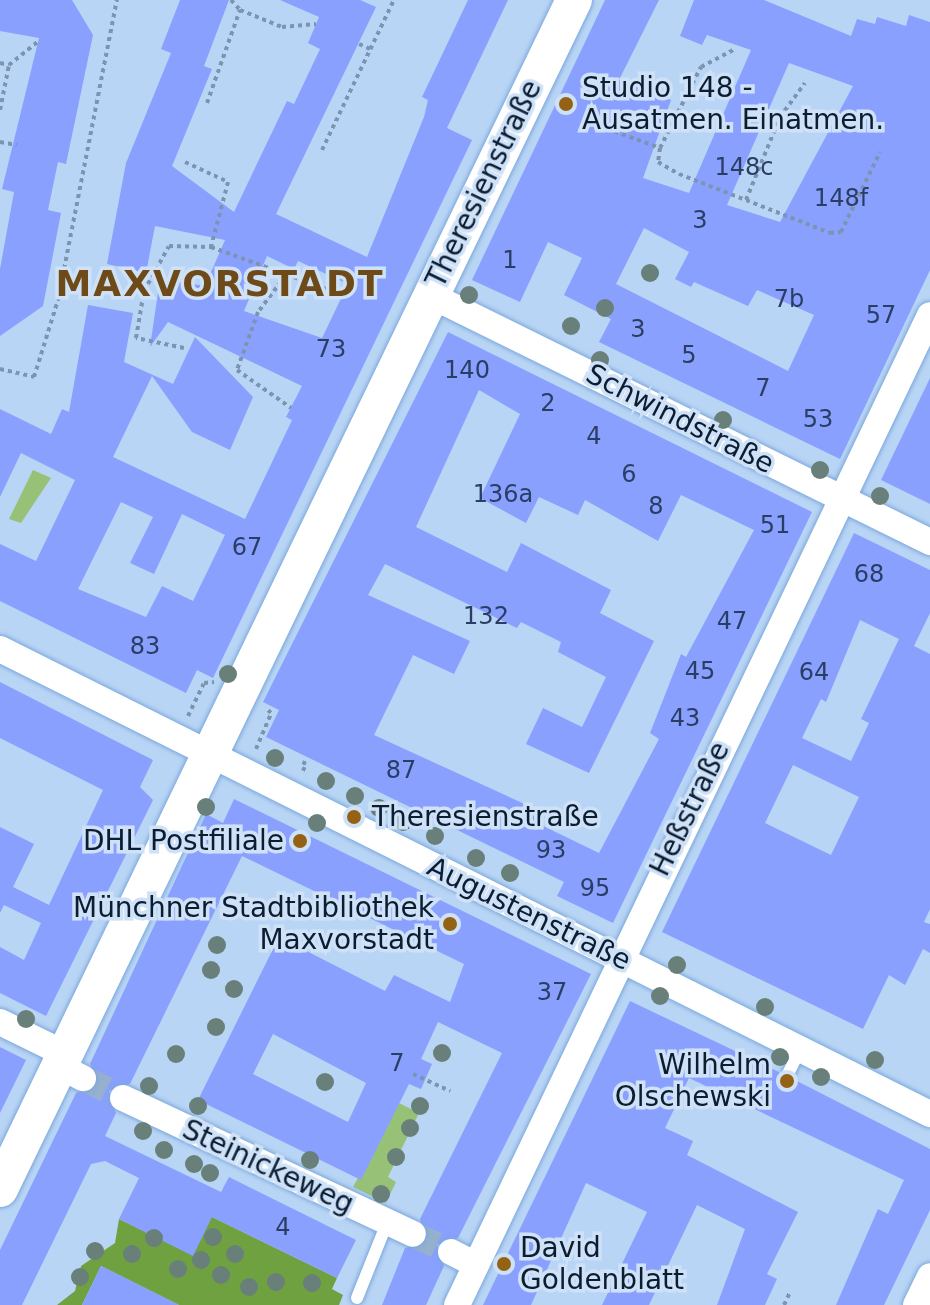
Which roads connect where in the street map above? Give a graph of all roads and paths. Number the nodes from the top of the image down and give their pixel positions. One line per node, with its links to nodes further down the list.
1 (117, 0): 30 (path)
2 (231, 0): 5 (path)
3 (394, 0): 9 (path)
4 (574, 0): 27 (main road, Theresienstraße)
5 (240, 10): 6 (path); 14 (path)
6 (316, 24)
7 (37, 42): 12 (path)
8 (359, 44): 9 (path)
9 (370, 49): 20 (path)
10 (735, 49): 19 (path)
11 (0, 63): 12 (path)
12 (9, 65): 15 (path)
13 (805, 83): 23 (path)
14 (207, 103)
15 (0, 110)
16 (592, 123): 19 (path)
17 (0, 142): 18 (path)
18 (17, 145)
19 (660, 148): 23 (path)
20 (322, 150)
21 (880, 152): 23 (path)
22 (185, 162): 24 (path)
23 (746, 200)
24 (211, 247): 25 (path); 29 (path)
25 (286, 274): 26 (path); 31 (path)
26 (343, 295)
27 (430, 295): 32 (street, Schwindstraße); 35 (main road, Theresienstraße)
28 (930, 315): 32 (street, Heßstraße)
29 (184, 348)
30 (0, 369)
31 (291, 408)
32 (838, 498): 33 (street, Schwindstraße); 38 (street, Heßstraße)
33 (930, 542)
34 (0, 649): 35 (street, Augustenstraße)
35 (209, 756): 38 (street, Augustenstraße); 41 (main road, Theresienstraße)
36 (305, 761): 37 (path)
37 (308, 771)
38 (620, 959): 40 (street, Augustenstraße); 51 (street, Heßstraße)
39 (0, 1022): 41 (street)
40 (800, 1049): 43 (lane); 46 (street, Augustenstraße)
41 (69, 1066): 47 (main road, Theresienstraße)
42 (413, 1074): 44 (path)
43 (787, 1076)
44 (450, 1091)
45 (123, 1098): 48 (street, Steinickeweg)
46 (930, 1114)
47 (0, 1189)
48 (387, 1223): 49 (street, Steinickeweg); 54 (lane)
49 (413, 1234)
50 (451, 1252): 51 (street)
51 (476, 1265): 55 (street, Heßstraße)
52 (930, 1276): 57 (street)
53 (790, 1292): 56 (path)
54 (357, 1298)
55 (457, 1305)
56 (784, 1305)
57 (916, 1305)

